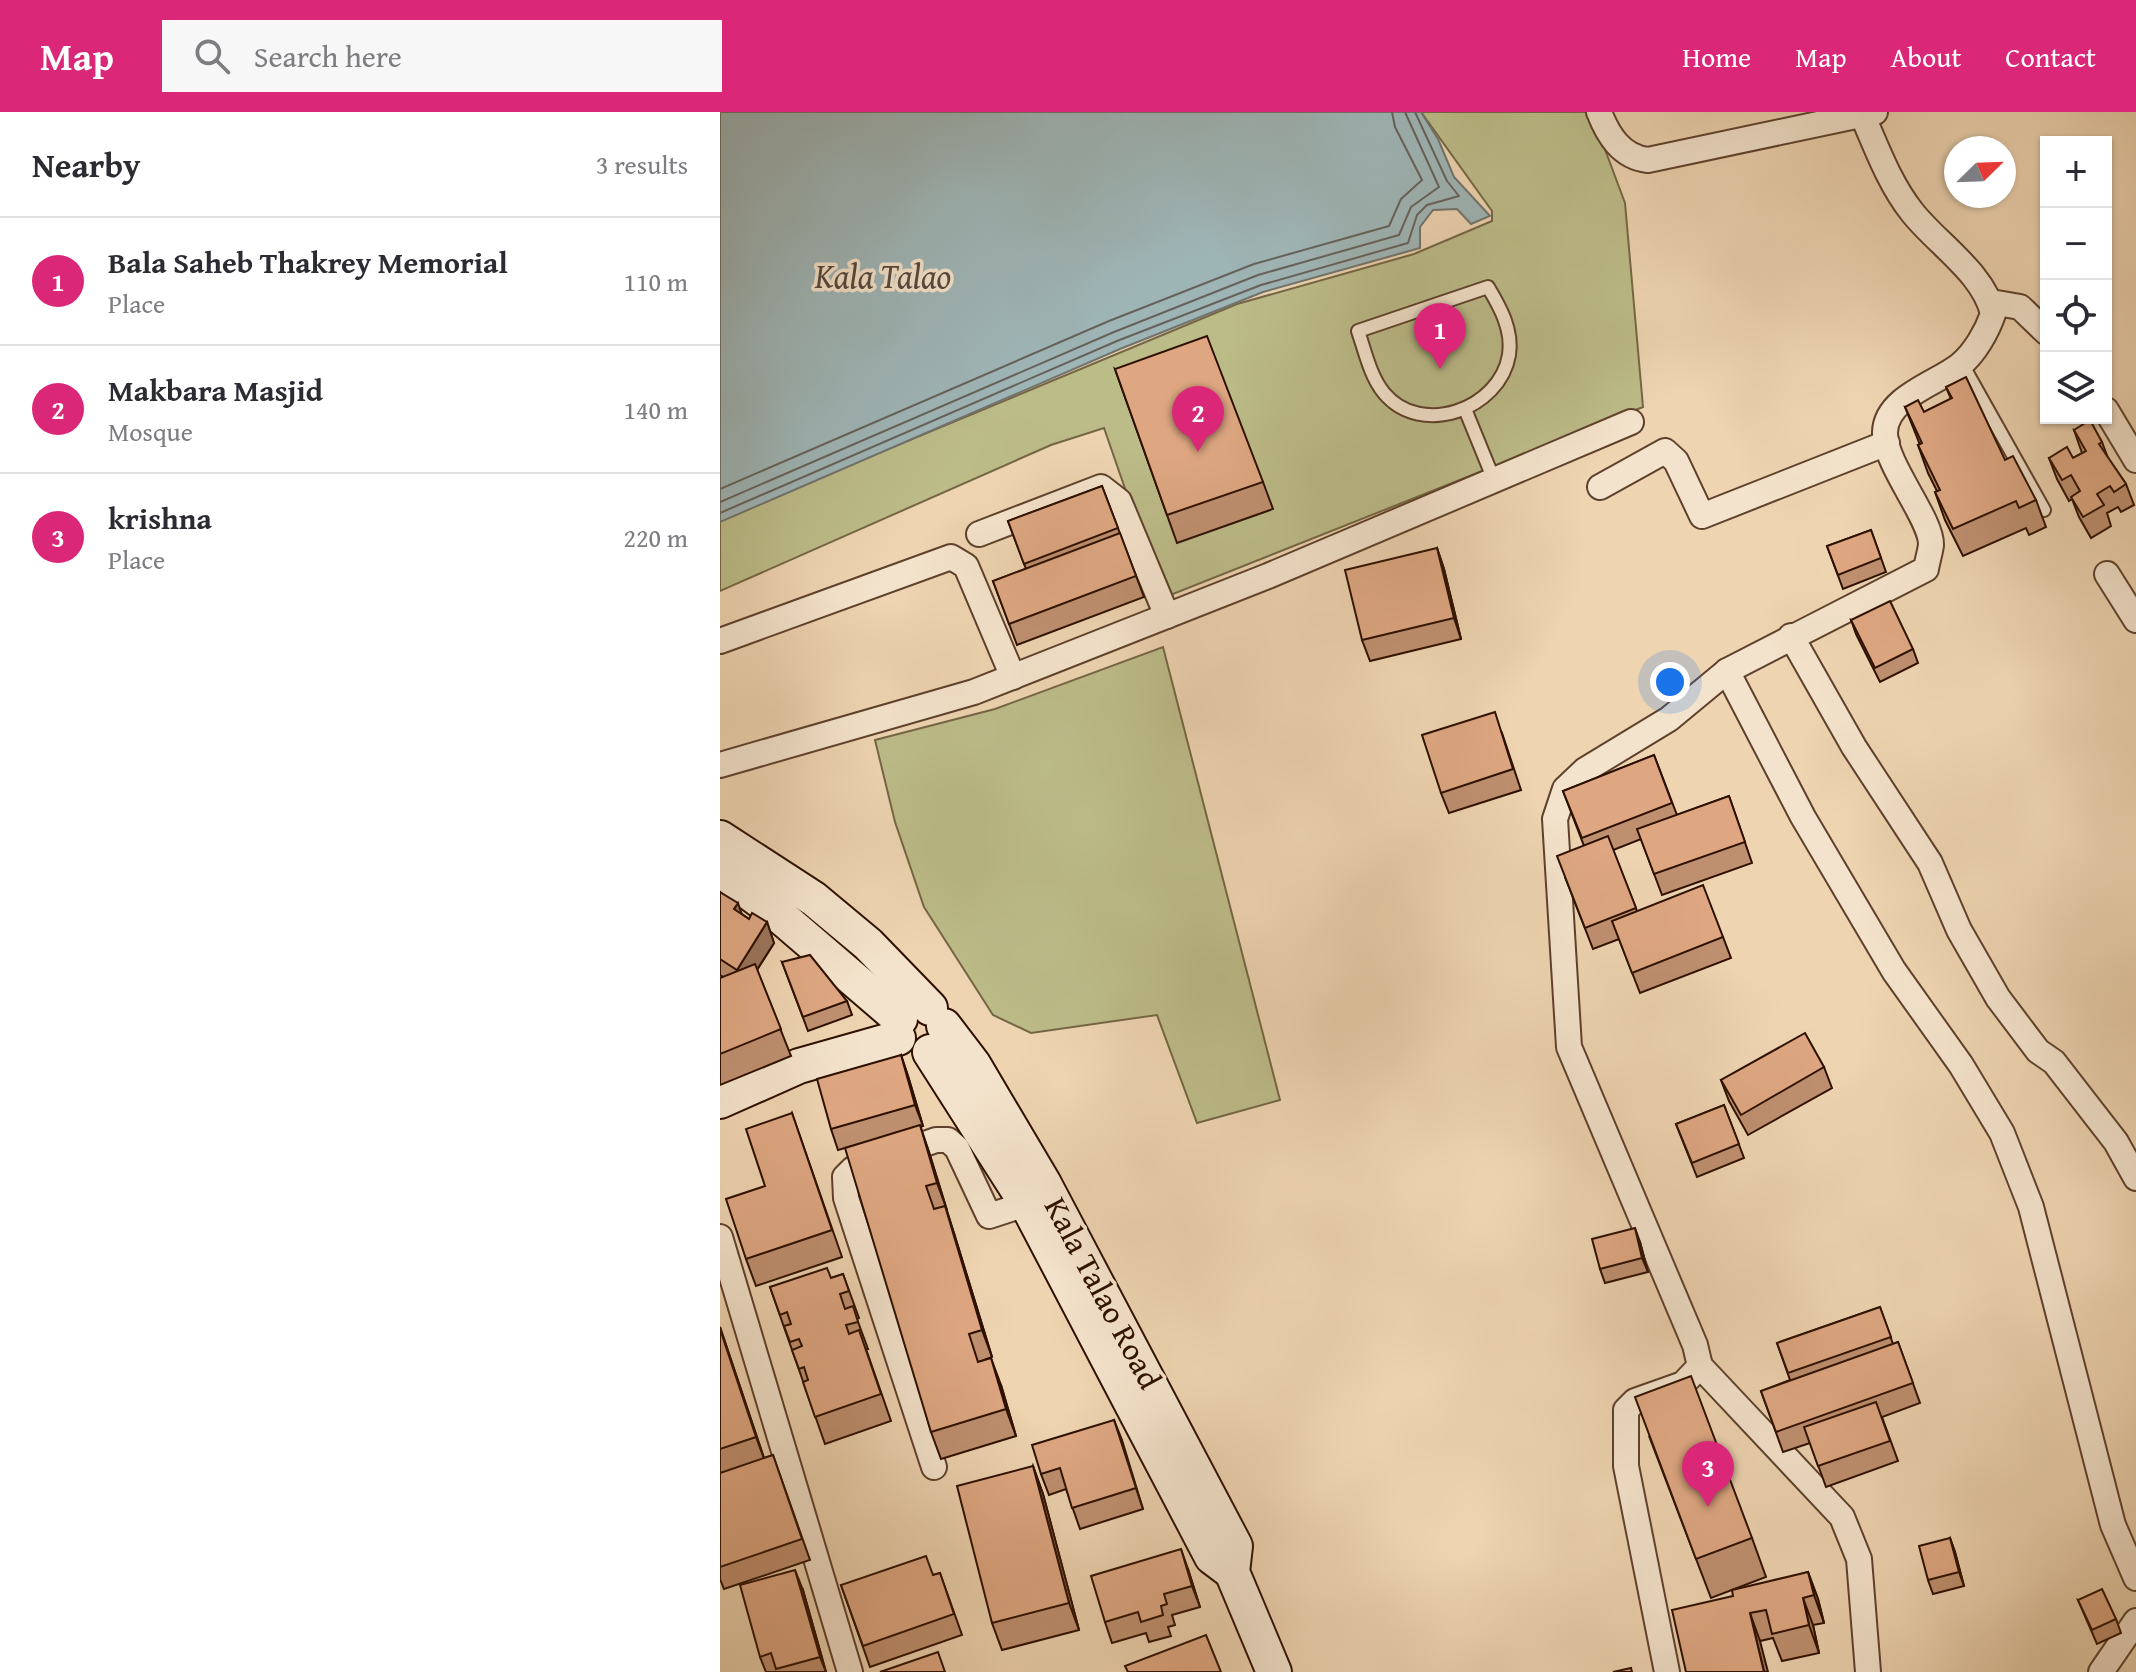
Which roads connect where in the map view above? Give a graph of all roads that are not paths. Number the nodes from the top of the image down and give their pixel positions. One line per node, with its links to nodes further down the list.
1 (1599, 112): 3 (street)
2 (1866, 113): 3 (street); 4 (street)
3 (1764, 124)
4 (1991, 302): 5 (street); 6 (street)
5 (2040, 326)
6 (1962, 364): 10 (street); 14 (lane)
7 (1465, 409): 7 (lane); 12 (lane)
8 (2112, 420): 11 (street)
9 (1631, 422): 12 (street)
10 (1887, 443): 13 (street); 20 (street)
11 (2136, 460)
12 (1494, 480): 18 (street)
13 (1600, 487)
14 (2044, 510)
15 (979, 534): 18 (street)
16 (985, 574): 23 (street)
17 (2107, 574): 19 (street)
18 (1167, 616): 23 (street)
19 (2136, 620)
20 (1791, 636): 22 (street); 31 (street)
21 (720, 641): 23 (street)
22 (1727, 671): 34 (street); 36 (street)
23 (1020, 674): 24 (street)
24 (720, 765)
25 (720, 838): 27 (street, Kala Talao Road)
26 (720, 871): 28 (street, Kala Talao Road)
27 (868, 944): 28 (street); 29 (street, Kala Talao Road)
28 (843, 970): 29 (street, Kala Talao Road)
29 (920, 1028): 30 (street); 32 (street, Kala Talao Road)
30 (720, 1101)
31 (2136, 1178)
32 (1038, 1200): 35 (street); 39 (street, Kala Talao Road)
33 (720, 1237): 38 (street)
34 (1700, 1366): 40 (street); 41 (street)
35 (934, 1467)
36 (2136, 1578)
37 (2136, 1621): 42 (street)
38 (850, 1672)
39 (1274, 1672)
40 (1667, 1672)
41 (1868, 1672)
42 (2101, 1672)

